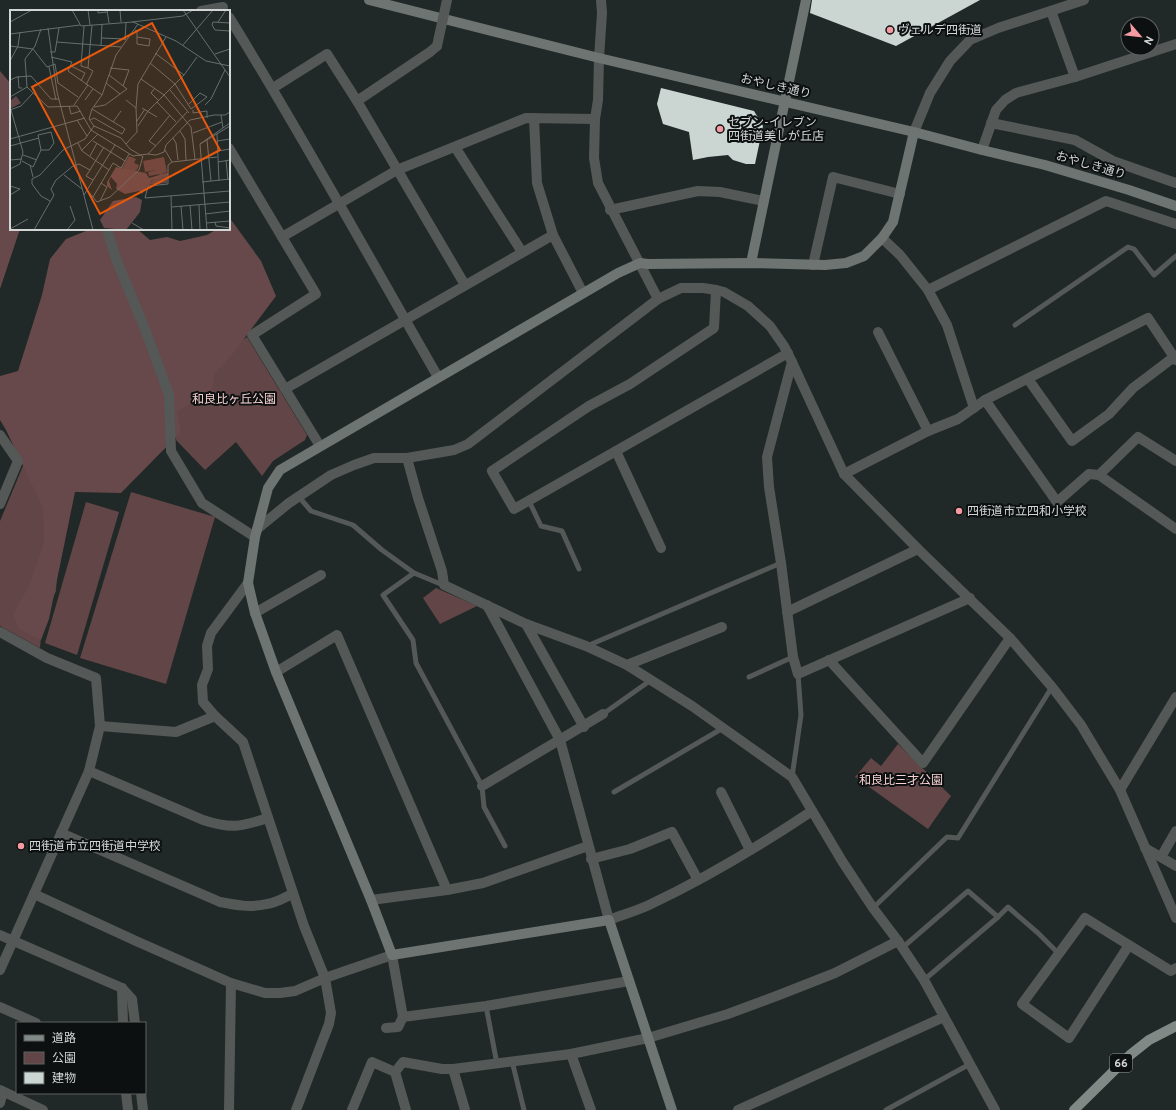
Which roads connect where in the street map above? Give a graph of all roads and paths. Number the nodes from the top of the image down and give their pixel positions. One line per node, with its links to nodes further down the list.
1 (369, 0): 11 (street, おやしき通り)
2 (447, 0): 14 (street, bridge)
3 (601, 0): 11 (street)
4 (806, 0): 15 (street)
5 (1084, 0): 8 (street)
6 (222, 6): 7 (street)
7 (205, 10)
8 (1051, 11): 12 (street); 19 (street)
9 (230, 19): 13 (street)
10 (1176, 44): 12 (street)
11 (599, 58): 15 (street, おやしき通り); 17 (street)
12 (1075, 77): 18 (street)
13 (273, 88): 14 (street); 27 (street)
14 (357, 101): 23 (street)
15 (784, 102): 19 (street, おやしき通り); 26 (street)
16 (534, 118): 17 (street); 20 (street); 32 (street)
17 (595, 119): 29 (street)
18 (991, 123): 22 (street); 24 (street)
19 (914, 132): 22 (street, おやしき通り); 25 (street)
20 (455, 147): 23 (street); 35 (street)
21 (230, 150): 33 (street)
22 (982, 150): 28 (street, おやしき通り)
23 (397, 170): 27 (street); 40 (street)
24 (1176, 183)
25 (900, 194): 34 (street); 39 (street)
26 (764, 201): 29 (street); 38 (street)
27 (340, 203): 33 (street); 45 (street)
28 (1176, 206)
29 (610, 210): 37 (street)
30 (1176, 224): 42 (street)
31 (108, 230): 67 (street)
32 (553, 235): 35 (street); 43 (street)
33 (282, 236): 52 (street)
34 (882, 238): 39 (street); 42 (street)
35 (522, 252): 40 (street)
36 (1176, 256): 46 (lane)
37 (640, 263): 38 (street); 43 (street); 44 (street)
38 (751, 263): 39 (street)
39 (813, 265)
40 (465, 286): 45 (street)
41 (716, 290): 44 (street); 48 (street); 64 (street)
42 (928, 290): 54 (street)
43 (583, 293): 50 (street)
44 (658, 299): 59 (street)
45 (405, 320): 50 (street); 52 (street)
46 (1015, 325)
47 (878, 332): 55 (street)
48 (790, 358): 58 (street); 61 (street); 70 (street)
49 (1175, 359): 51 (street); 51 (street)
50 (438, 377): 57 (street)
51 (1028, 379): 53 (street)
52 (285, 389): 57 (street)
53 (985, 400): 54 (street); 62 (street)
54 (974, 408): 55 (street)
55 (928, 431): 61 (street)
56 (0, 435): 65 (street)
57 (320, 446): 67 (street)
58 (616, 451): 64 (street); 68 (street)
59 (407, 458): 63 (street); 75 (street)
60 (1176, 462): 62 (street)
61 (844, 474): 69 (street)
62 (1100, 475): 66 (street)
63 (299, 497): 67 (street); 72 (lane)
64 (530, 501): 71 (lane)
65 (0, 504)
66 (1176, 529)
67 (256, 533): 74 (street)
68 (661, 548)
69 (918, 549): 76 (street); 78 (street)
70 (781, 563): 78 (street); 84 (lane)
71 (579, 569)
72 (414, 573): 75 (lane); 102 (lane)
73 (321, 575): 79 (street)
74 (248, 583): 79 (street); 95 (street)
75 (444, 585): 77 (street)
76 (970, 598): 83 (street); 86 (street)
77 (487, 605): 80 (street); 99 (street)
78 (787, 612): 85 (street)
79 (255, 613): 88 (street)
80 (526, 624): 84 (street); 97 (street)
81 (722, 626): 87 (street)
82 (0, 632): 96 (street)
83 (1010, 638): 86 (street); 92 (street)
84 (586, 646): 87 (street)
85 (793, 657): 89 (street); 90 (lane)
86 (829, 660): 89 (street)
87 (627, 665): 91 (street)
88 (276, 672): 118 (street); 121 (street)
89 (798, 674): 101 (lane)
90 (749, 677)
91 (652, 680): 94 (lane); 98 (street)
92 (1052, 687): 103 (street); 122 (lane)
93 (1176, 697): 103 (street)
94 (603, 714): 97 (street)
95 (214, 716): 96 (street); 107 (street)
96 (100, 726): 100 (street)
97 (584, 727): 99 (street)
98 (723, 728): 101 (street); 104 (lane)
99 (560, 740): 102 (street); 111 (street)
100 (89, 771): 107 (street); 109 (street)
101 (792, 777): 106 (street)
102 (482, 786): 110 (lane)
103 (1120, 790): 112 (street)
104 (614, 792)
105 (722, 792): 113 (street)
106 (812, 811): 113 (street); 122 (street)
107 (268, 818): 120 (street)
108 (1176, 831): 114 (street)
109 (61, 833): 119 (street); 120 (street)
110 (505, 846)
111 (588, 846): 115 (street); 118 (street)
112 (1145, 848): 114 (street); 124 (street)
113 (750, 850): 117 (street)
114 (1161, 857): 116 (street)
115 (591, 859): 117 (street); 125 (street)
116 (1176, 866)
117 (698, 880): 125 (street)
118 (447, 890): 121 (street)
119 (34, 894): 127 (street); 137 (street)
120 (294, 894): 134 (street)
121 (371, 900): 131 (street)
122 (873, 908): 128 (street)
123 (998, 917): 128 (lane); 130 (lane); 135 (lane)
124 (1176, 918)
125 (609, 920): 131 (street); 136 (street)
126 (0, 935): 127 (street)
127 (12, 941): 133 (street); 138 (street)
128 (900, 944): 135 (street); 148 (street)
129 (1129, 945): 130 (street); 130 (street); 132 (street)
130 (1059, 954)
131 (392, 955): 134 (street); 141 (street)
132 (1176, 968)
133 (0, 970)
134 (325, 978): 137 (street); 164 (street)
135 (924, 980): 142 (street)
136 (629, 981): 139 (street); 148 (street)
137 (231, 982): 163 (street)
138 (122, 988): 144 (street); 145 (street)
139 (486, 1006): 141 (street); 151 (lane)
140 (0, 1007): 143 (street)
141 (403, 1017): 147 (street)
142 (944, 1017): 152 (street); 159 (street)
143 (34, 1022)
144 (123, 1022)
145 (135, 1022)
146 (1176, 1026): 174 (main road, 66)
147 (386, 1028)
148 (648, 1038): 149 (street); 170 (street)
149 (571, 1054): 150 (street); 169 (street)
150 (512, 1061): 151 (street); 168 (lane)
151 (497, 1064): 153 (street)
152 (970, 1064): 172 (lane); 173 (street)
153 (454, 1069): 154 (street); 167 (street)
154 (395, 1072): 165 (street); 166 (street)
155 (2, 1091): 158 (street); 160 (street)
156 (126, 1094): 161 (street)
157 (141, 1094): 162 (street)
158 (0, 1103)
159 (750, 1107): 171 (street)
160 (43, 1110)
161 (128, 1110)
162 (143, 1110)
163 (229, 1110)
164 (296, 1110)
165 (352, 1110)
166 (406, 1110)
167 (464, 1110)
168 (524, 1110)
169 (591, 1110)
170 (672, 1110)
171 (738, 1110)
172 (886, 1110)
173 (995, 1110)
174 (1074, 1110)

